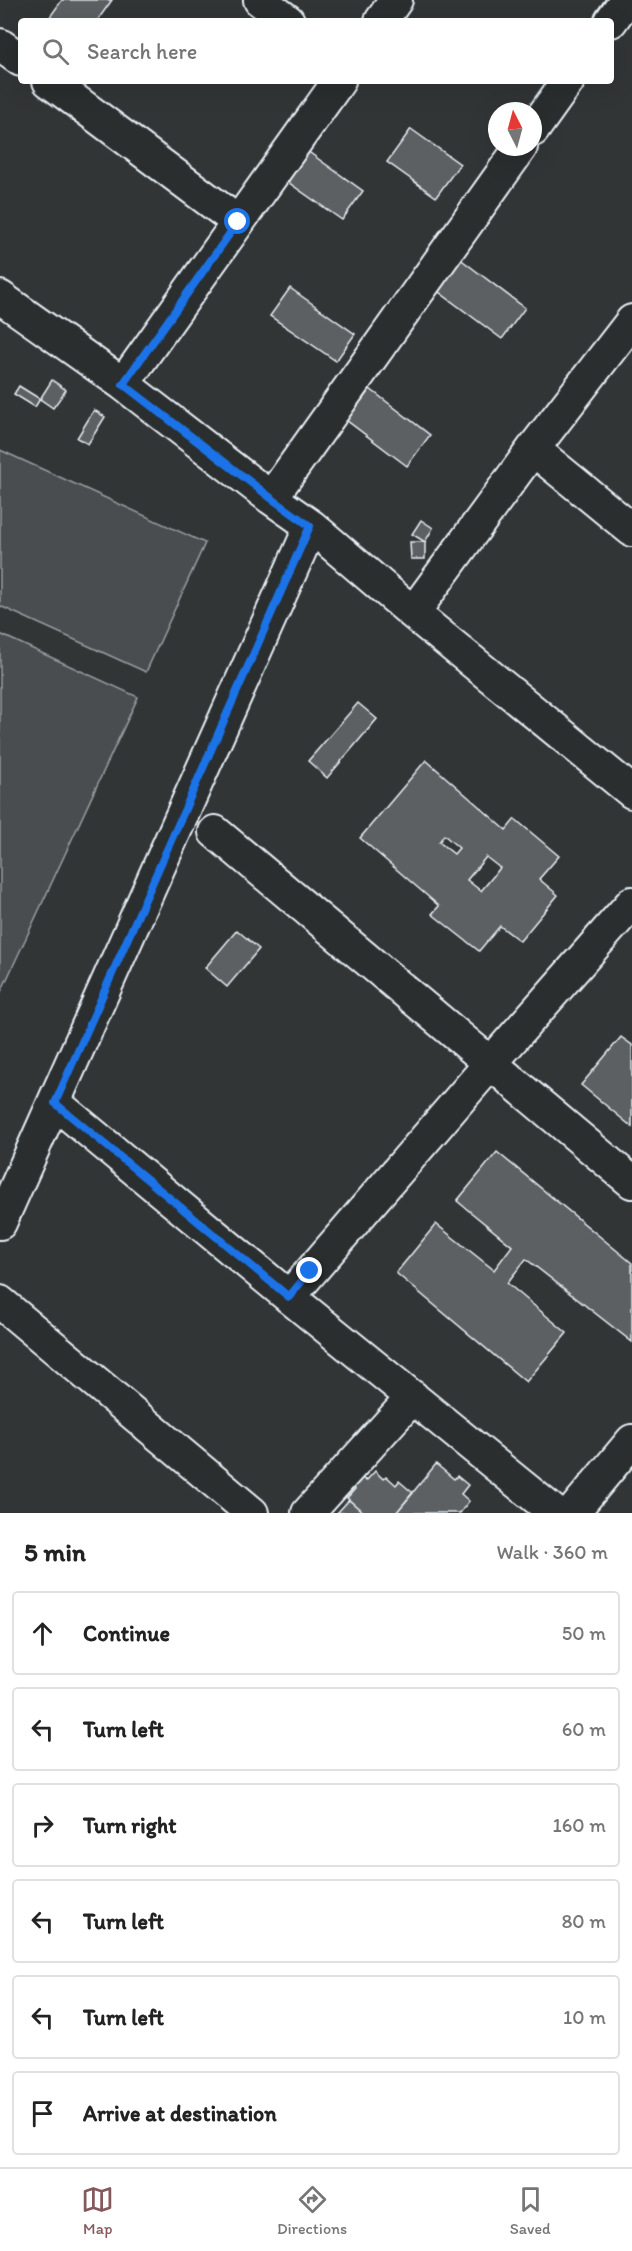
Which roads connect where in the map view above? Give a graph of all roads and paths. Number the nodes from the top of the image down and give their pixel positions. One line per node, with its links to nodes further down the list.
1 (260, 0): 4 (street)
2 (396, 0): 5 (street)
3 (626, 0): 6 (street)
4 (284, 18)
5 (383, 18)
6 (613, 18)
7 (0, 45): 8 (street)
8 (18, 58)
9 (53, 84): 14 (street)
10 (337, 84): 14 (street)
11 (566, 84): 12 (street)
12 (542, 117)
13 (515, 156): 19 (street)
14 (238, 222): 17 (street)
15 (0, 297): 17 (street)
16 (632, 321): 18 (street)
17 (123, 384): 19 (street)
18 (533, 450): 21 (street); 22 (street)
19 (271, 498): 20 (street)
20 (310, 526): 22 (street); 27 (street)
21 (632, 530)
22 (413, 613): 23 (street)
23 (632, 792)
24 (215, 832): 26 (street)
25 (632, 903): 26 (street)
26 (489, 1064): 28 (street); 31 (street)
27 (55, 1103): 29 (street); 31 (street)
28 (632, 1182)
29 (9, 1184): 30 (street)
30 (0, 1223)
31 (289, 1297): 33 (street)
32 (0, 1302): 35 (street)
33 (412, 1397): 36 (street); 37 (street)
34 (632, 1441): 38 (street)
35 (252, 1513)
36 (308, 1513)
37 (555, 1513)
38 (572, 1513)

